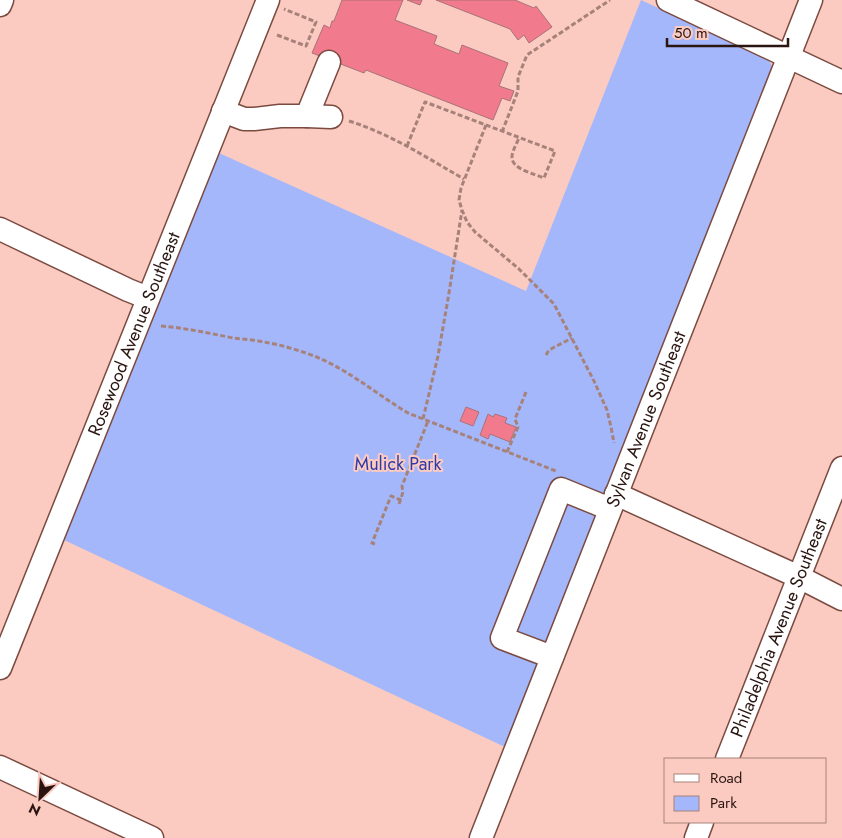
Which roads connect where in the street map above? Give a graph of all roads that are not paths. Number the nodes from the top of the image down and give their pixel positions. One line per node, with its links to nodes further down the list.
1 (2, 0): 5 (street)
2 (668, 0): 6 (street)
3 (812, 0): 6 (street, Sylvan Avenue Southeast)
4 (267, 1): 9 (street, Rosewood Avenue Southeast)
5 (0, 5)
6 (789, 57): 8 (street); 15 (street, Sylvan Avenue Southeast)
7 (329, 62): 10 (street)
8 (842, 82)
9 (223, 111): 10 (street); 13 (street, Rosewood Avenue Southeast)
10 (306, 116): 11 (street)
11 (331, 117)
12 (0, 230): 13 (street)
13 (148, 298): 19 (street, Rosewood Avenue Southeast)
14 (842, 468): 16 (street, Philadelphia Avenue Southeast)
15 (613, 501): 16 (street); 18 (street, Sylvan Avenue Southeast); 18 (street)
16 (799, 577): 17 (street); 20 (street, Philadelphia Avenue Southeast)
17 (842, 599)
18 (552, 657): 24 (street, Sylvan Avenue Southeast)
19 (0, 668)
20 (727, 758)
21 (0, 767): 23 (street)
22 (702, 823): 25 (street)
23 (152, 838)
24 (481, 838)
25 (696, 838)

